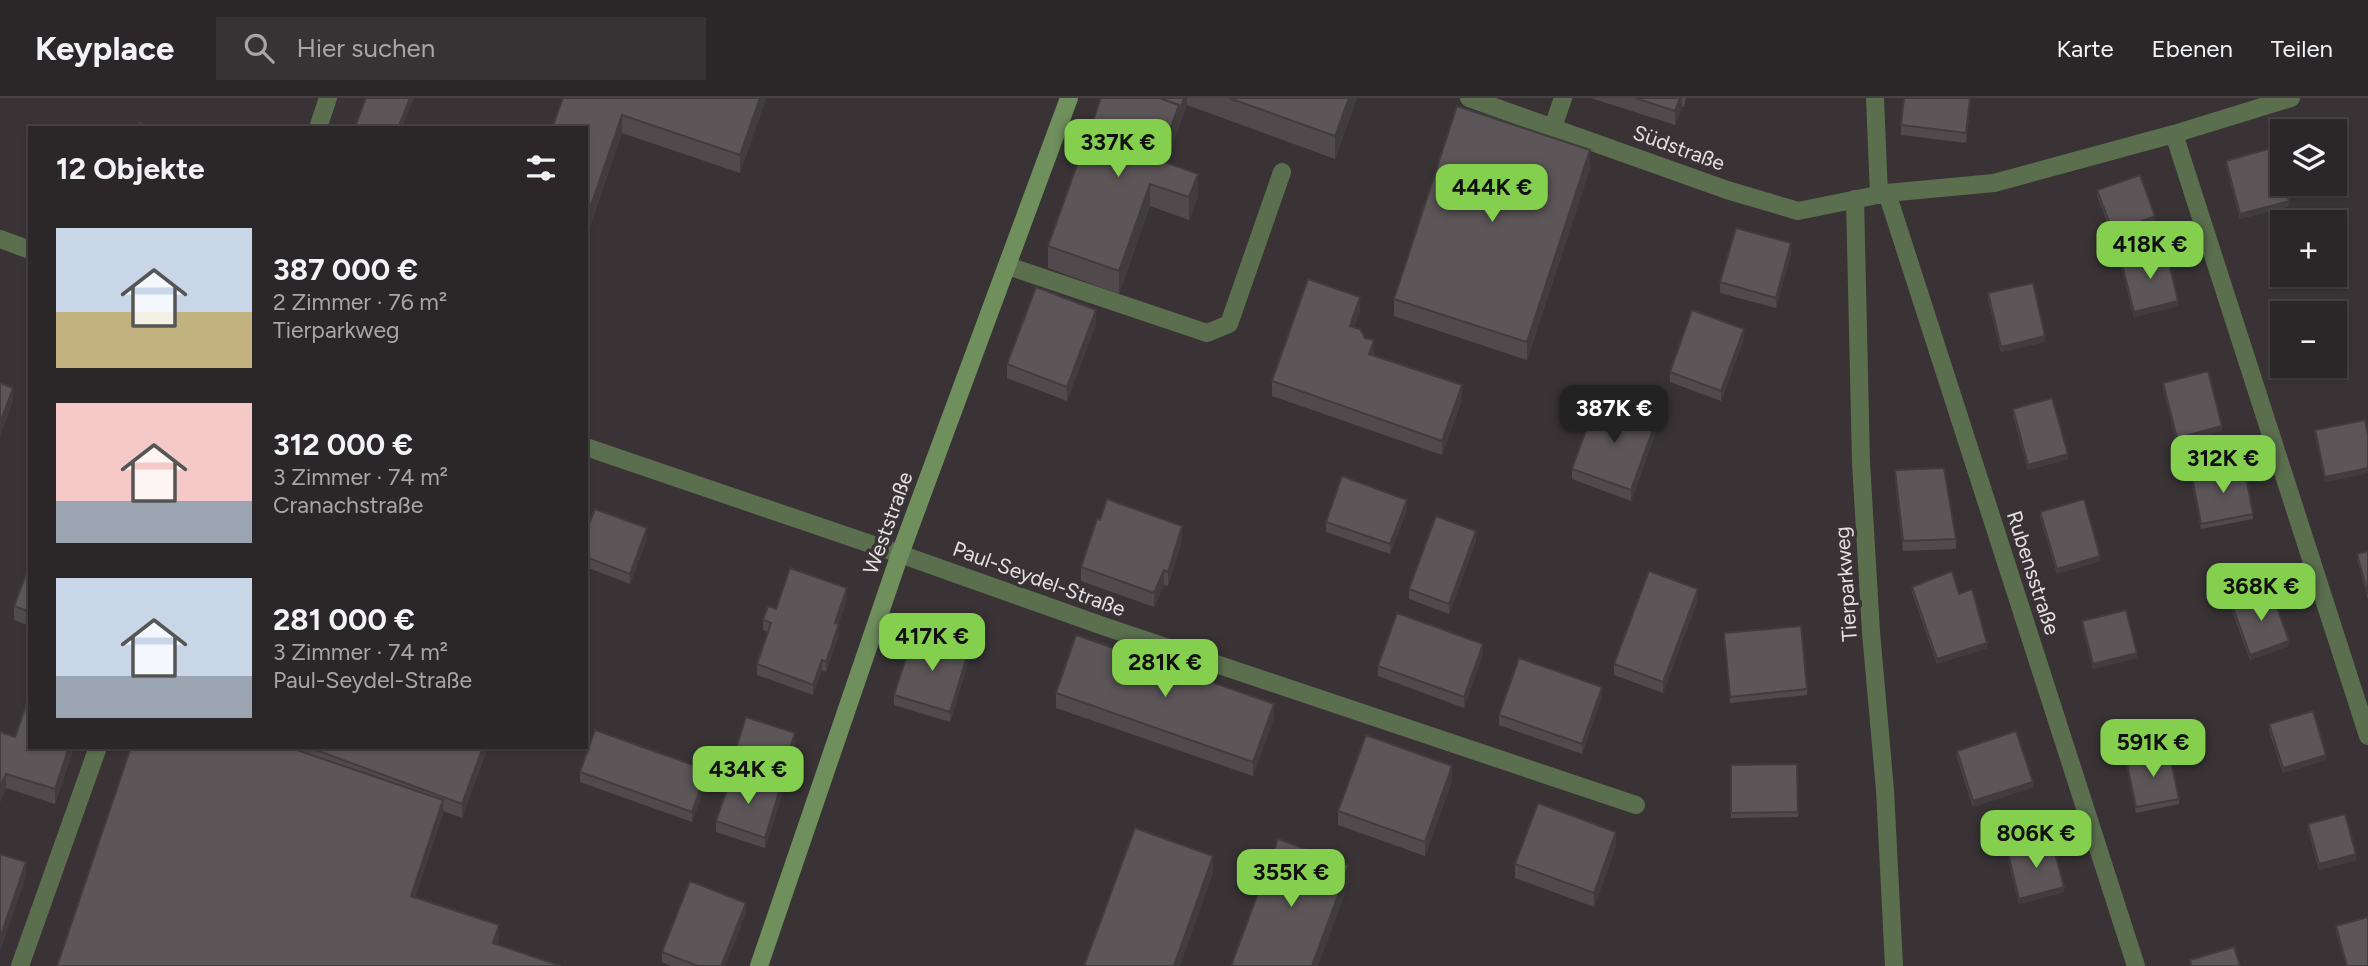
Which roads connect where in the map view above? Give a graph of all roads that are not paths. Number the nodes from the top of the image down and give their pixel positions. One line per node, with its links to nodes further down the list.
1 (328, 98): 7 (street)
2 (1069, 98): 15 (main road, Weststraße)
3 (1469, 98): 8 (street, Südstraße)
4 (1563, 98): 8 (street)
5 (1875, 98): 11 (street)
6 (2291, 98): 9 (street, Südstraße)
7 (319, 126)
8 (1553, 127): 12 (street, Südstraße)
9 (2174, 134): 11 (street, Südstraße); 18 (street)
10 (1282, 172): 15 (street)
11 (1883, 194): 12 (street, Südstraße); 24 (street, Rubensstraße)
12 (1855, 199): 23 (street, Tierparkweg)
13 (0, 239): 14 (street)
14 (28, 249)
15 (1008, 266): 17 (main road, Weststraße)
16 (588, 448): 17 (street, Paul-Seydel-Straße)
17 (900, 554): 20 (street, Paul-Seydel-Straße); 22 (main road, Weststraße)
18 (2368, 736)
19 (97, 749): 21 (street)
20 (1636, 805)
21 (20, 966)
22 (759, 966)
23 (1894, 966)
24 (2136, 966)

